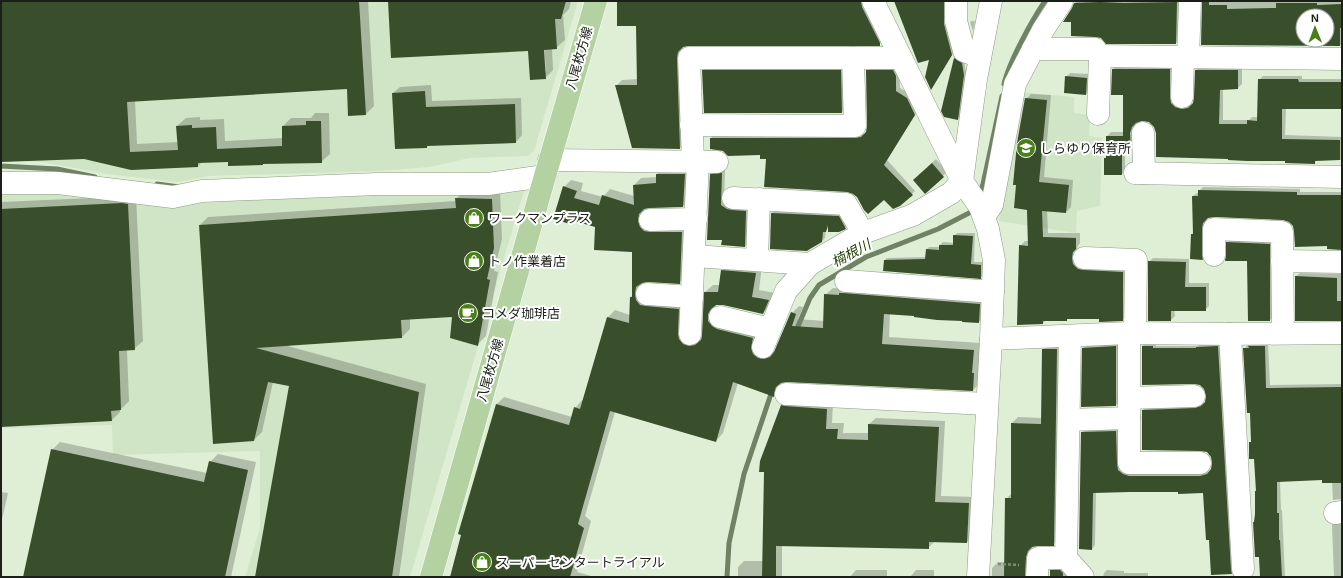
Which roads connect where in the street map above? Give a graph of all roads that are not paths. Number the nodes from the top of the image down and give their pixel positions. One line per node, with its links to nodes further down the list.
1 (596, 1): 19 (main road, 八尾枚方線)
2 (873, 1): 11 (street)
3 (956, 1): 9 (street)
4 (991, 1): 9 (street)
5 (1062, 1): 7 (street)
6 (1190, 1): 12 (street)
7 (1033, 49): 8 (street); 24 (street)
8 (1100, 56): 12 (street); 15 (street)
9 (980, 57): 24 (street)
10 (853, 58): 11 (street); 16 (street); 16 (street)
11 (901, 58): 24 (street)
12 (1186, 58): 13 (street); 14 (street)
13 (1342, 59)
14 (1182, 98)
15 (1098, 114)
16 (691, 125): 18 (street)
17 (1144, 133): 20 (street)
18 (703, 161): 19 (street); 25 (street)
19 (547, 168): 21 (street); 57 (main road, 八尾枚方線)
20 (1342, 177)
21 (1, 184)
22 (733, 198): 23 (street)
23 (760, 199): 27 (street); 31 (street)
24 (974, 200): 27 (street); 36 (street)
25 (696, 219): 26 (street); 29 (street)
26 (650, 220)
27 (863, 233): 34 (street)
28 (1214, 255): 32 (street)
29 (694, 256): 31 (street); 38 (street)
30 (1084, 258): 40 (street)
31 (757, 260): 34 (street)
32 (1282, 260): 33 (street); 41 (street)
33 (1342, 262)
34 (810, 264): 39 (street)
35 (846, 281): 36 (street)
36 (993, 292): 46 (street)
37 (647, 294): 38 (street)
38 (692, 297): 43 (street)
39 (720, 318)
40 (1132, 333): 44 (street); 45 (street); 50 (street)
41 (1283, 333): 42 (street); 44 (street)
42 (1342, 333)
43 (690, 334)
44 (1230, 334): 54 (street)
45 (1070, 336): 46 (street); 51 (street)
46 (991, 339): 49 (street)
47 (786, 394): 49 (street)
48 (1194, 396): 50 (street)
49 (987, 404): 55 (street)
50 (1129, 408): 51 (street); 52 (street)
51 (1069, 420): 53 (street)
52 (1200, 463)
53 (1066, 558): 56 (street); 58 (street)
54 (1243, 569)
55 (978, 570)
56 (1037, 572)
57 (431, 577)
58 (1083, 577)

